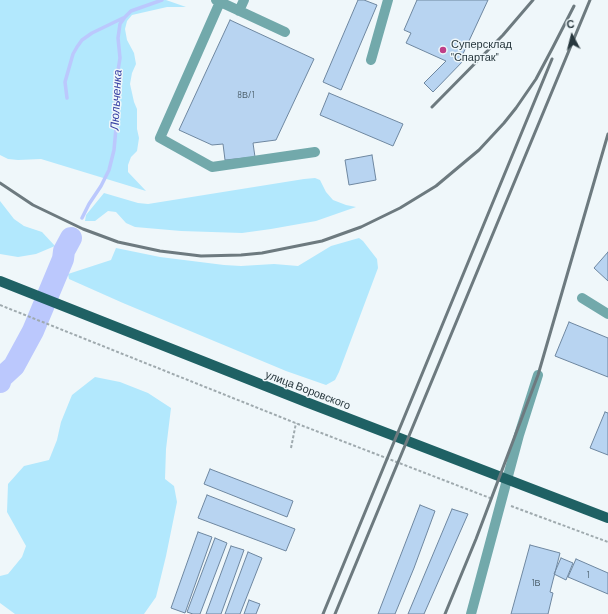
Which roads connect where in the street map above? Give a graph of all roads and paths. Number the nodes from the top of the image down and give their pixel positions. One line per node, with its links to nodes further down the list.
1 (244, 0): 4 (street)
2 (388, 0): 6 (street)
3 (218, 1): 4 (street); 7 (street)
4 (239, 10): 5 (street)
5 (285, 32)
6 (371, 60)
7 (314, 152)
8 (0, 281): 17 (main road, улица Воровского)
9 (582, 298): 11 (street)
10 (0, 305): 13 (path)
11 (608, 314)
12 (538, 375): 19 (street)
13 (296, 423): 14 (path); 15 (path)
14 (291, 448)
15 (492, 499)
16 (506, 504): 18 (path)
17 (608, 518)
18 (608, 542)
19 (471, 614)

